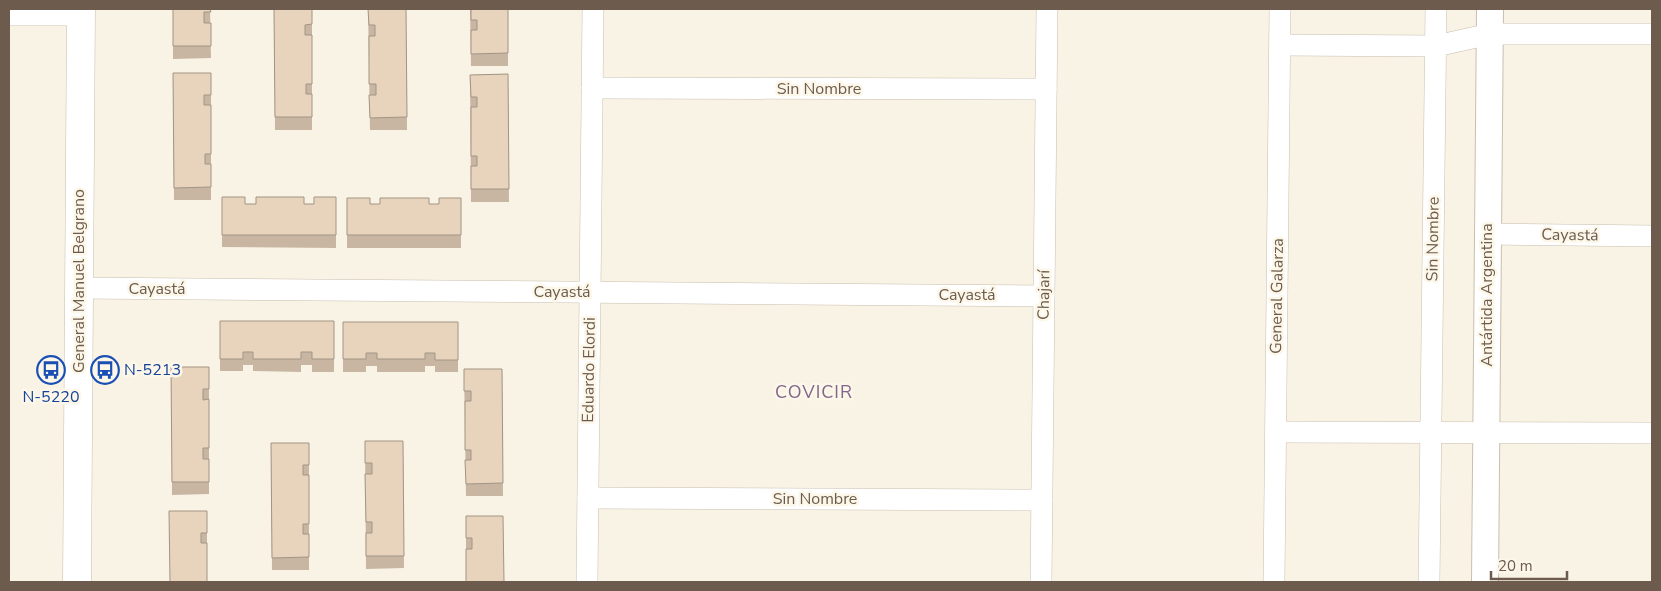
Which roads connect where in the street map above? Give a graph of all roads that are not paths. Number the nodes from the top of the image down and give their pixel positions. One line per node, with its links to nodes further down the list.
1 (593, 9): 11 (street, Eduardo Elordi)
2 (1047, 9): 12 (street, Chajarí)
3 (1280, 9): 9 (street, General Galarza)
4 (1436, 9): 10 (street, Sin Nombre)
5 (81, 12): 6 (street); 15 (main road, General Manuel Belgrano)
6 (9, 15)
7 (1490, 21): 8 (street); 10 (street); 13 (street, Antártida Argentina)
8 (1652, 34)
9 (1280, 45): 10 (street); 18 (street, General Galarza)
10 (1436, 46): 19 (street, Sin Nombre)
11 (592, 88): 12 (street, Sin Nombre); 16 (street, Eduardo Elordi)
12 (1046, 89): 17 (street, Chajarí)
13 (1488, 234): 14 (street, Cayastá); 20 (street, Antártida Argentina)
14 (1652, 236)
15 (79, 288): 16 (street, Cayastá); 24 (main road, General Manuel Belgrano)
16 (590, 292): 17 (street, Cayastá); 22 (street, Eduardo Elordi)
17 (1044, 296): 23 (street, Chajarí)
18 (1276, 432): 19 (street); 27 (street, General Galarza)
19 (1431, 432): 20 (street); 28 (street, Sin Nombre)
20 (1486, 432): 21 (street); 29 (street, Antártida Argentina)
21 (1652, 433)
22 (588, 498): 23 (street, Sin Nombre); 25 (street, Eduardo Elordi)
23 (1042, 500): 26 (street, Chajarí)
24 (77, 582)
25 (587, 582)
26 (1041, 582)
27 (1274, 582)
28 (1429, 582)
29 (1485, 582)

